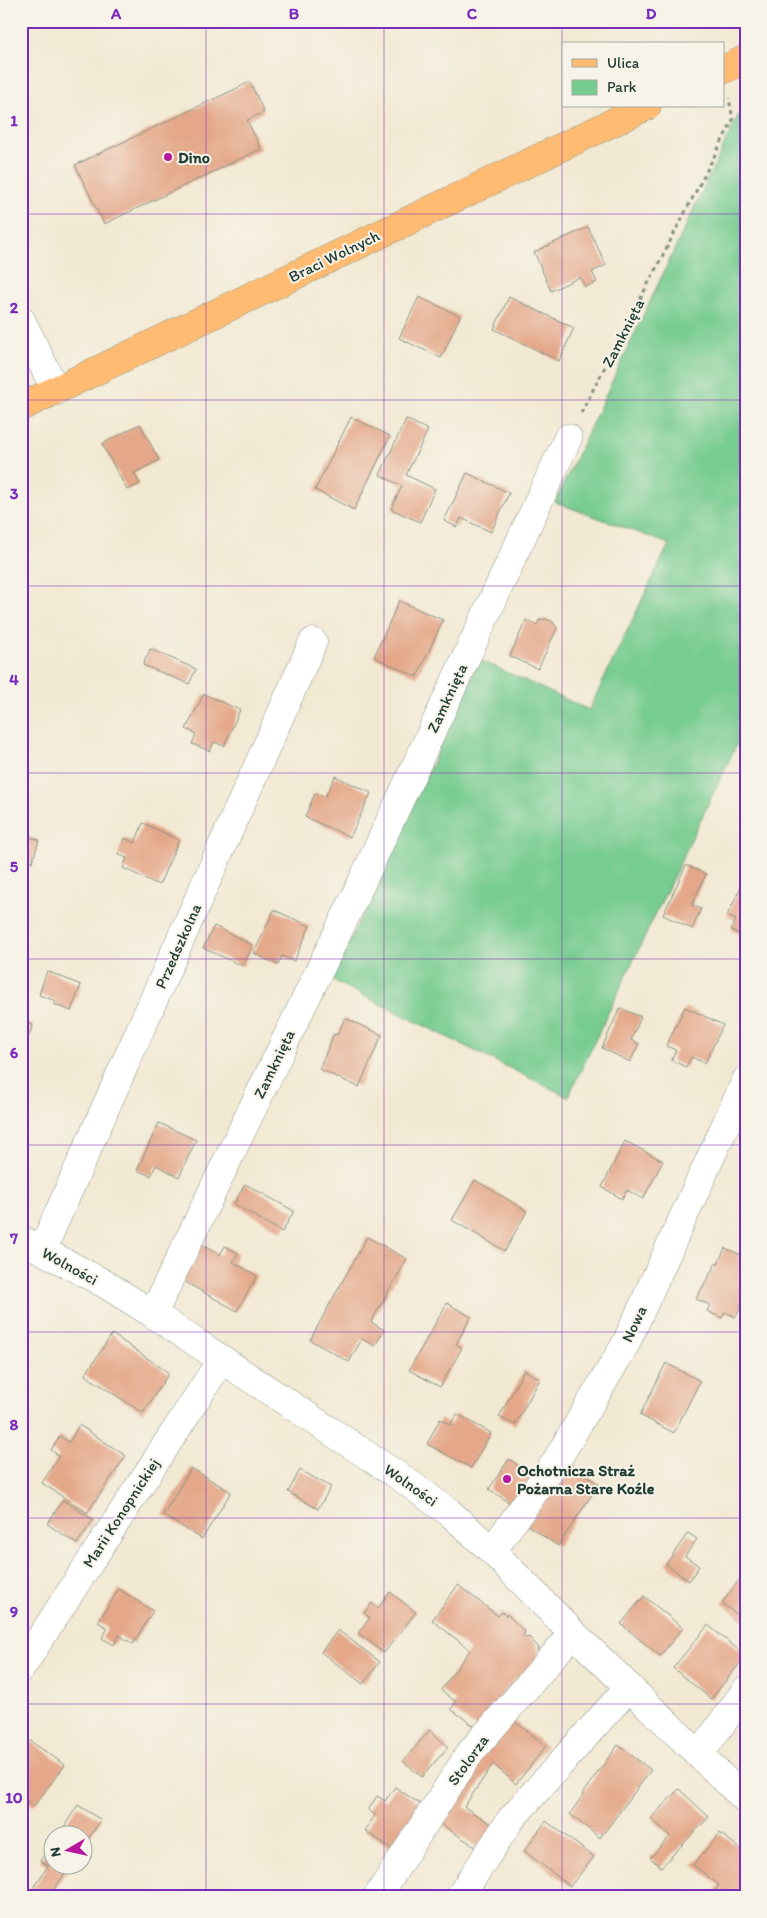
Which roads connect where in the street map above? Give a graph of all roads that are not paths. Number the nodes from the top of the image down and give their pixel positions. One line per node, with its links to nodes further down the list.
1 (746, 59): 2 (main road)
2 (725, 81)
3 (643, 108): 5 (main road, Braci Wolnych)
4 (21, 320): 5 (street)
5 (56, 391): 6 (main road, Braci Wolnych)
6 (21, 408)
7 (568, 438): 11 (street, Zamknięta)
8 (313, 642): 10 (street, Przedszkolna)
9 (746, 1080): 13 (street, Nowa)
10 (32, 1245): 11 (street, Wolności)
11 (152, 1314): 12 (street, Wolności)
12 (222, 1359): 13 (street, Wolności); 15 (street, Marii Konopnickiej)
13 (492, 1550): 14 (street, Wolności)
14 (573, 1633): 16 (street, Wolności); 21 (street, Stolorza)
15 (21, 1668)
16 (629, 1687): 18 (street, Wolności); 20 (street)
17 (746, 1690): 18 (street)
18 (699, 1755): 19 (street, Wolności)
19 (746, 1800)
20 (462, 1893)
21 (376, 1897)

